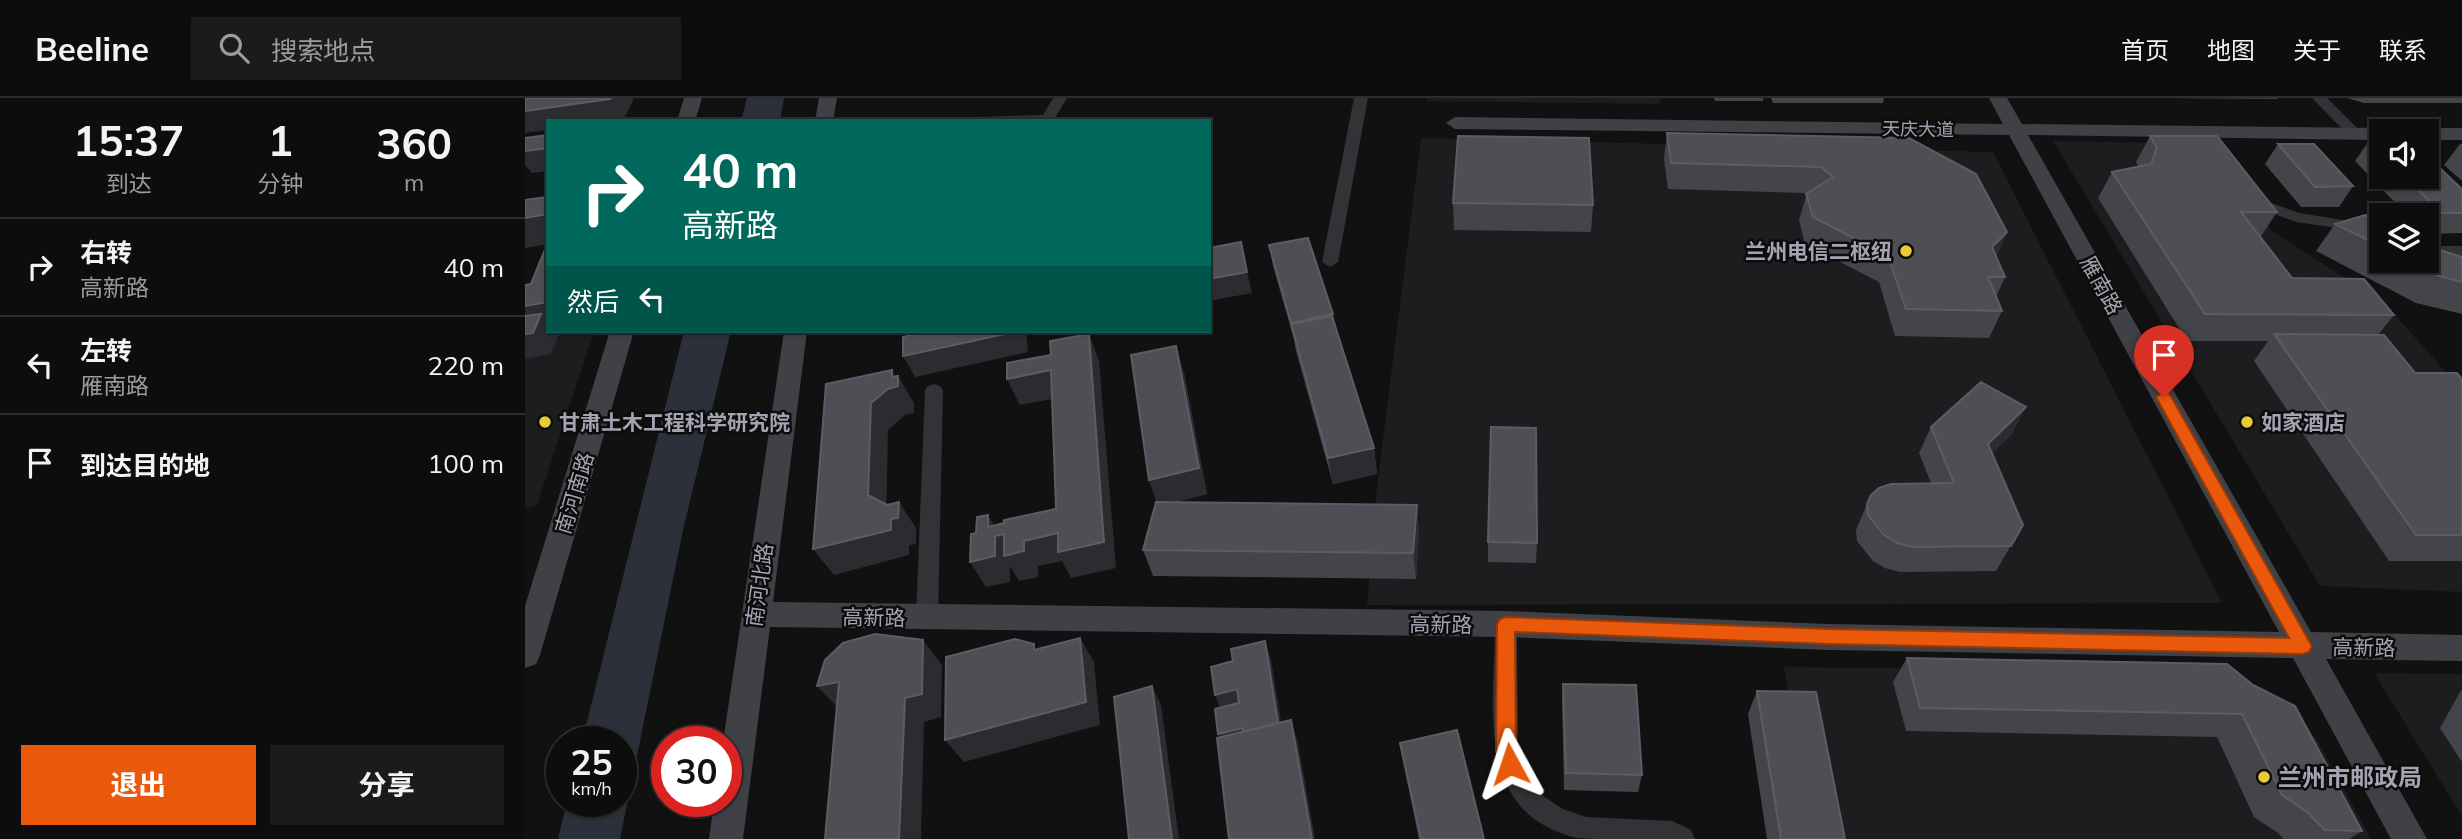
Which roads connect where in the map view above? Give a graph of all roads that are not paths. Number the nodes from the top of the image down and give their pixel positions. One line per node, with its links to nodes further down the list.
1 (693, 98): 7 (street)
2 (828, 98): 8 (street)
3 (1060, 98): 9 (street)
4 (1361, 98): 22 (street)
5 (1998, 98): 11 (street, 雁南路)
6 (2319, 98): 13 (street)
7 (687, 119)
8 (824, 119)
9 (1047, 119)
10 (1455, 123): 11 (street, 天庆大道)
11 (2016, 130): 12 (street, 天庆大道); 29 (street, 雁南路)
12 (2189, 132): 13 (street, 天庆大道); 17 (street)
13 (2354, 133): 14 (street, 天庆大道)
14 (2369, 134)
15 (2439, 134): 16 (street)
16 (2462, 134)
17 (2203, 152)
18 (2242, 196): 19 (street)
19 (2369, 231)
20 (2439, 251): 21 (street)
21 (2462, 251)
22 (1329, 262)
23 (621, 333): 31 (street, 南河南路)
24 (795, 333): 26 (street, 南河北路)
25 (934, 390): 27 (street)
26 (755, 614): 27 (street, 高新路); 32 (street, 南河北路)
27 (927, 618): 28 (street, 高新路)
28 (1506, 624): 29 (street, 高新路); 33 (street)
29 (2303, 646): 30 (street, 高新路); 34 (street, 雁南路)
30 (2462, 648)
31 (525, 654)
32 (726, 839)
33 (1682, 839)
34 (2410, 839)

